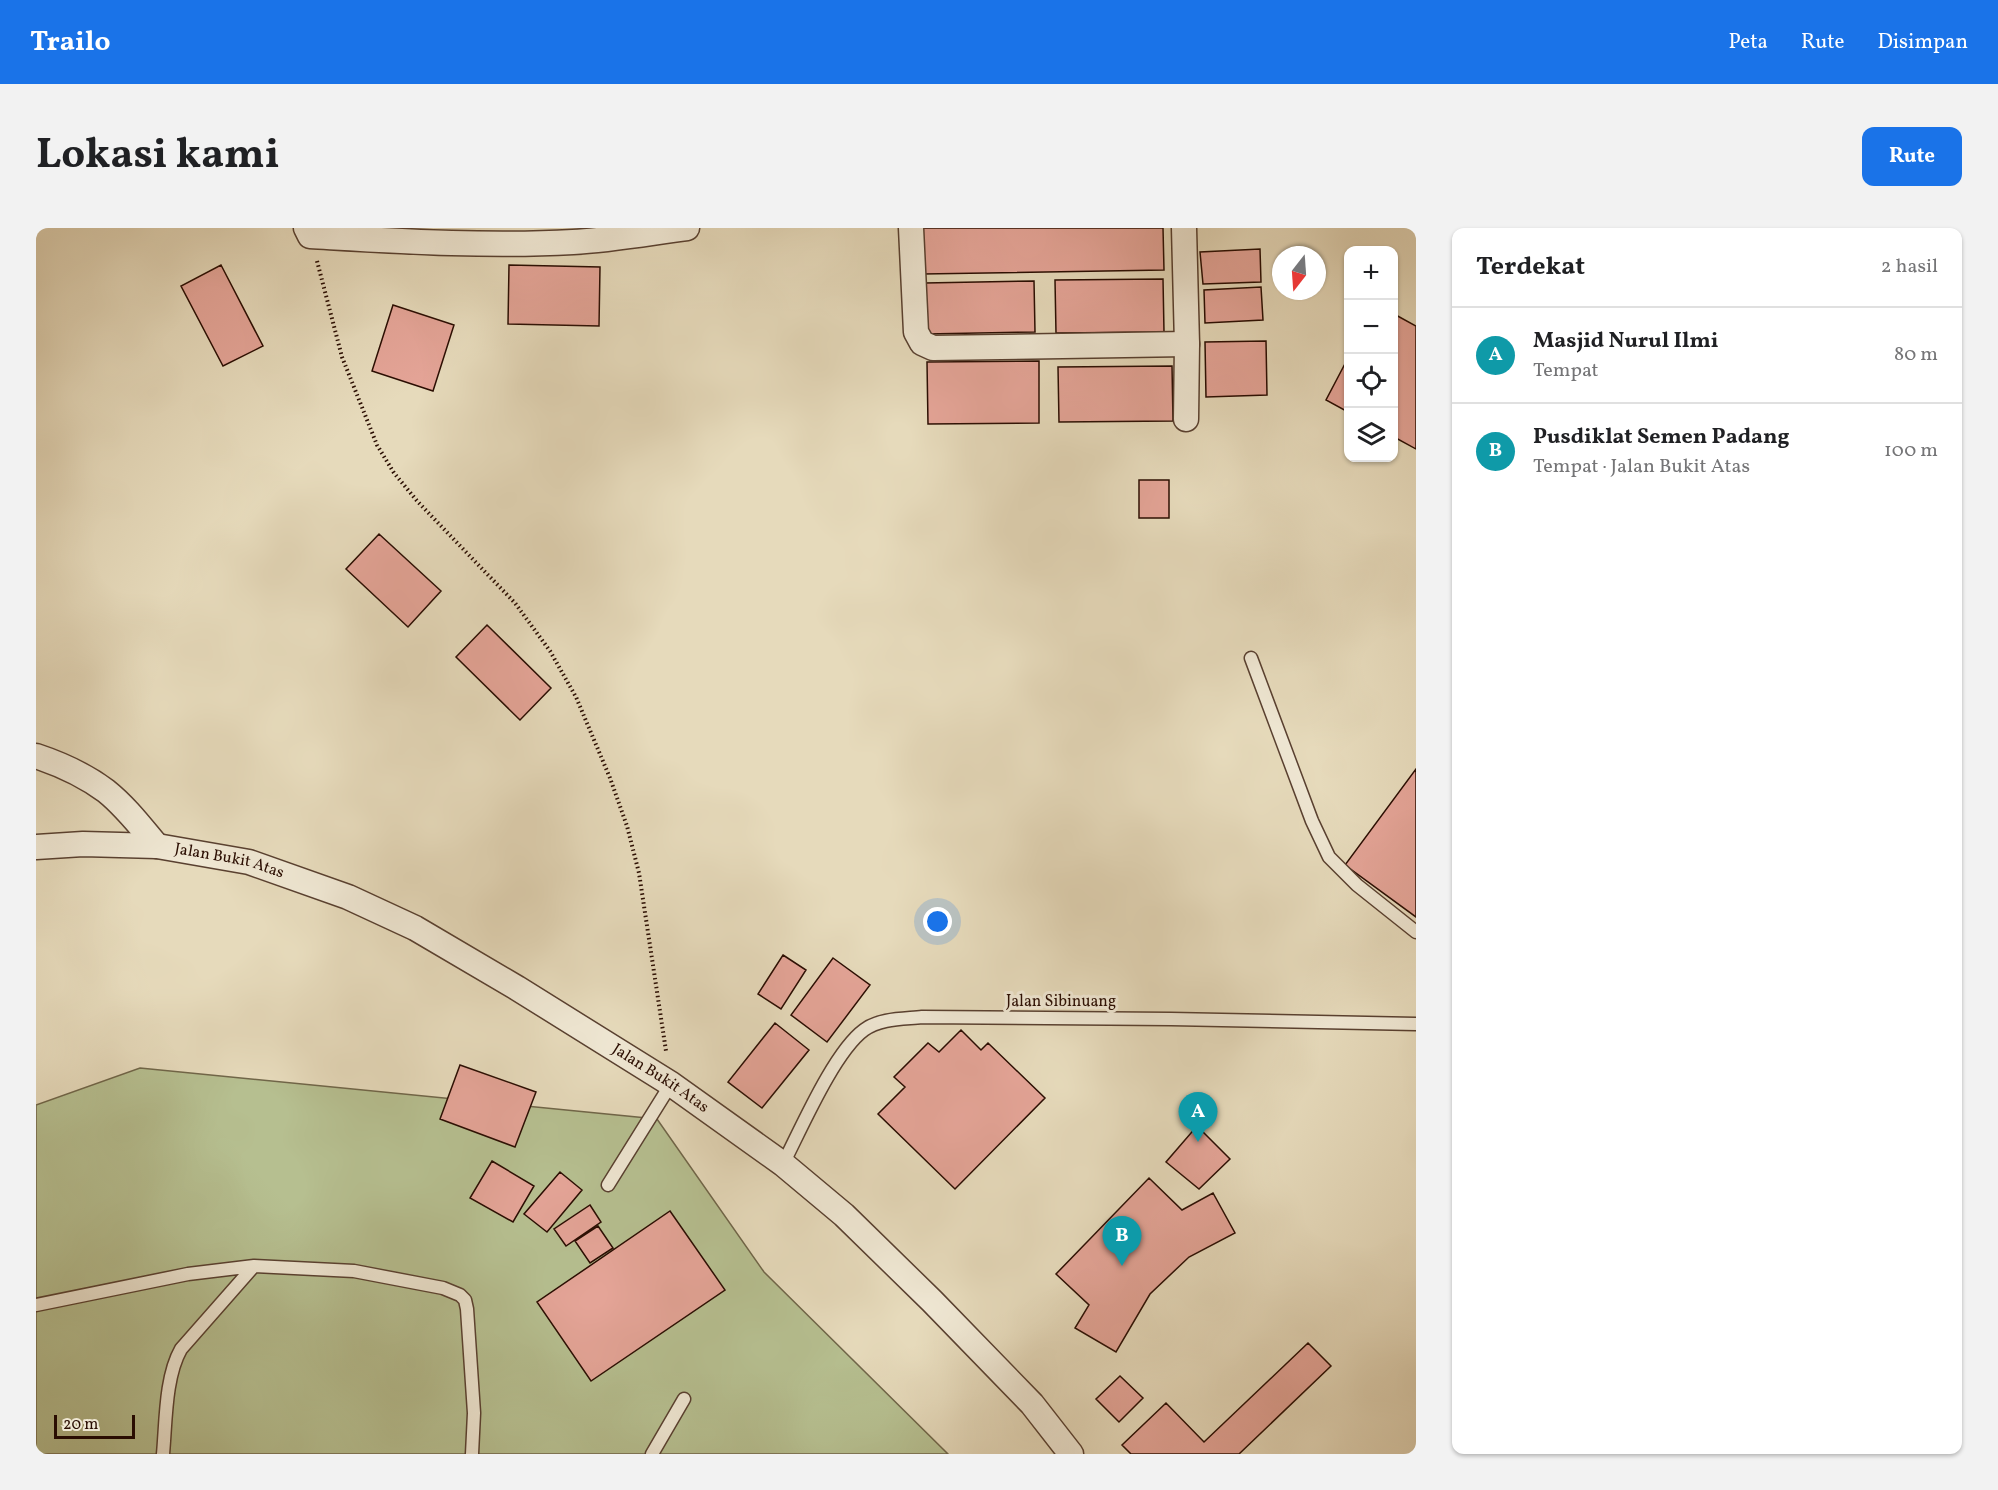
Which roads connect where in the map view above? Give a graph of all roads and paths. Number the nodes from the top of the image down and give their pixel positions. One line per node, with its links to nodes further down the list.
1 (687, 228): 4 (street)
2 (911, 228): 5 (street)
3 (1184, 228): 5 (street)
4 (308, 232): 13 (path)
5 (1187, 344): 6 (street)
6 (1186, 419)
7 (1251, 658): 11 (lane)
8 (36, 756): 9 (street, Jalan Bukit Atas)
9 (157, 846): 10 (street, Jalan Bukit Atas); 13 (street, Jalan Bukit Atas)
10 (36, 847)
11 (1416, 932)
12 (1416, 1024): 14 (lane, Jalan Sibinuang)
13 (671, 1084): 14 (street, Jalan Bukit Atas); 15 (lane)
14 (783, 1164): 22 (street, Jalan Bukit Atas)
15 (608, 1185)
16 (254, 1266): 17 (lane); 19 (lane); 20 (lane)
17 (36, 1305)
18 (684, 1399): 21 (lane)
19 (163, 1454)
20 (472, 1454)
21 (652, 1454)
22 (1071, 1454)

